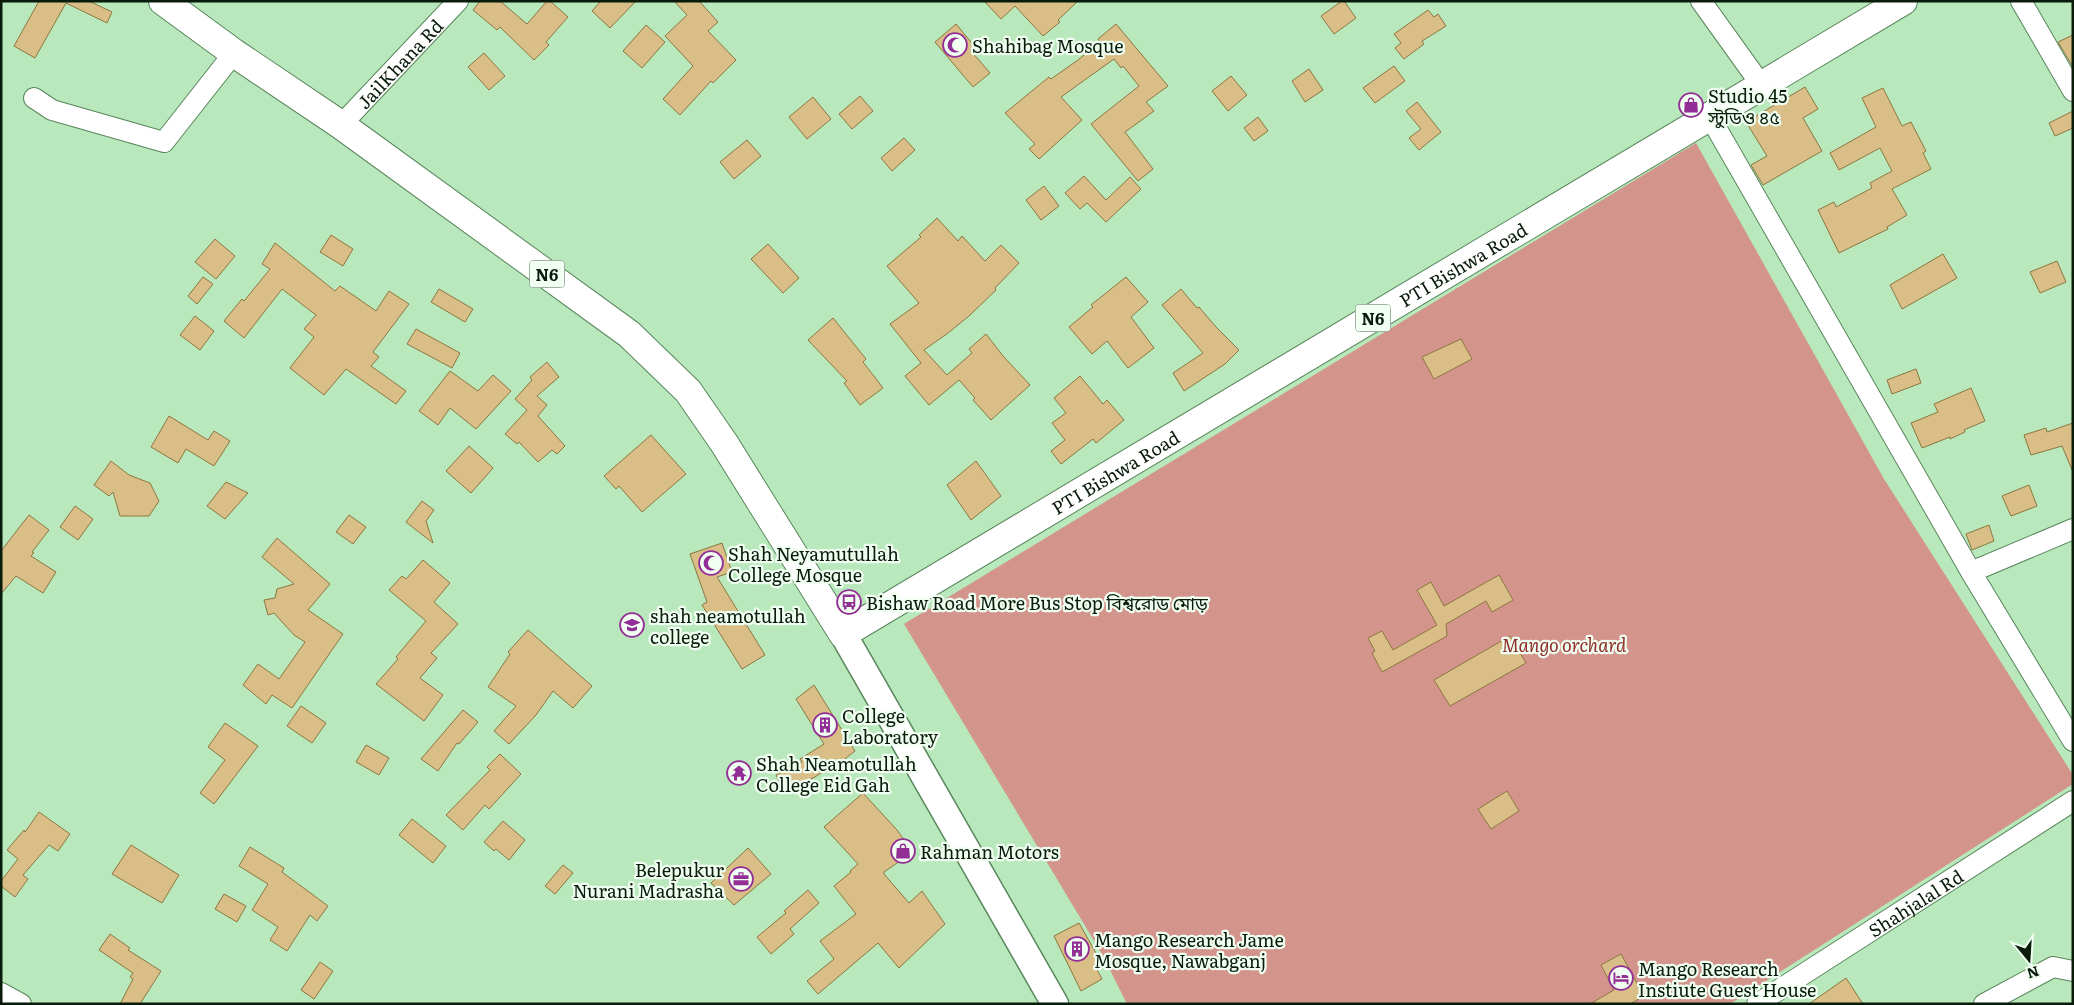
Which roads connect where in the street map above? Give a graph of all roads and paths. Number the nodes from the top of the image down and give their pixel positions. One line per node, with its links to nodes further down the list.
1 (163, 1): 6 (highway, N6)
2 (458, 1): 11 (street, JailKhana Rd)
3 (1701, 1): 7 (street)
4 (1903, 1): 7 (highway, PTI Bishwa Road / N6)
5 (2021, 1): 8 (street)
6 (234, 53): 9 (street); 11 (highway, N6)
7 (1762, 86): 10 (highway, PTI Bishwa Road / N6)
8 (2073, 91)
9 (34, 98)
10 (1710, 117): 13 (street); 14 (highway, PTI Bishwa Road / N6)
11 (341, 125): 14 (highway, N6)
12 (2073, 529): 13 (street)
13 (1971, 572): 15 (street)
14 (843, 634): 20 (main road)
15 (2073, 741)
16 (2073, 801): 21 (street, Shahjalal Rd)
17 (2073, 971): 22 (street)
18 (1, 993): 19 (street)
19 (21, 1004)
20 (1055, 1004)
21 (1757, 1004)
22 (1984, 1004)

